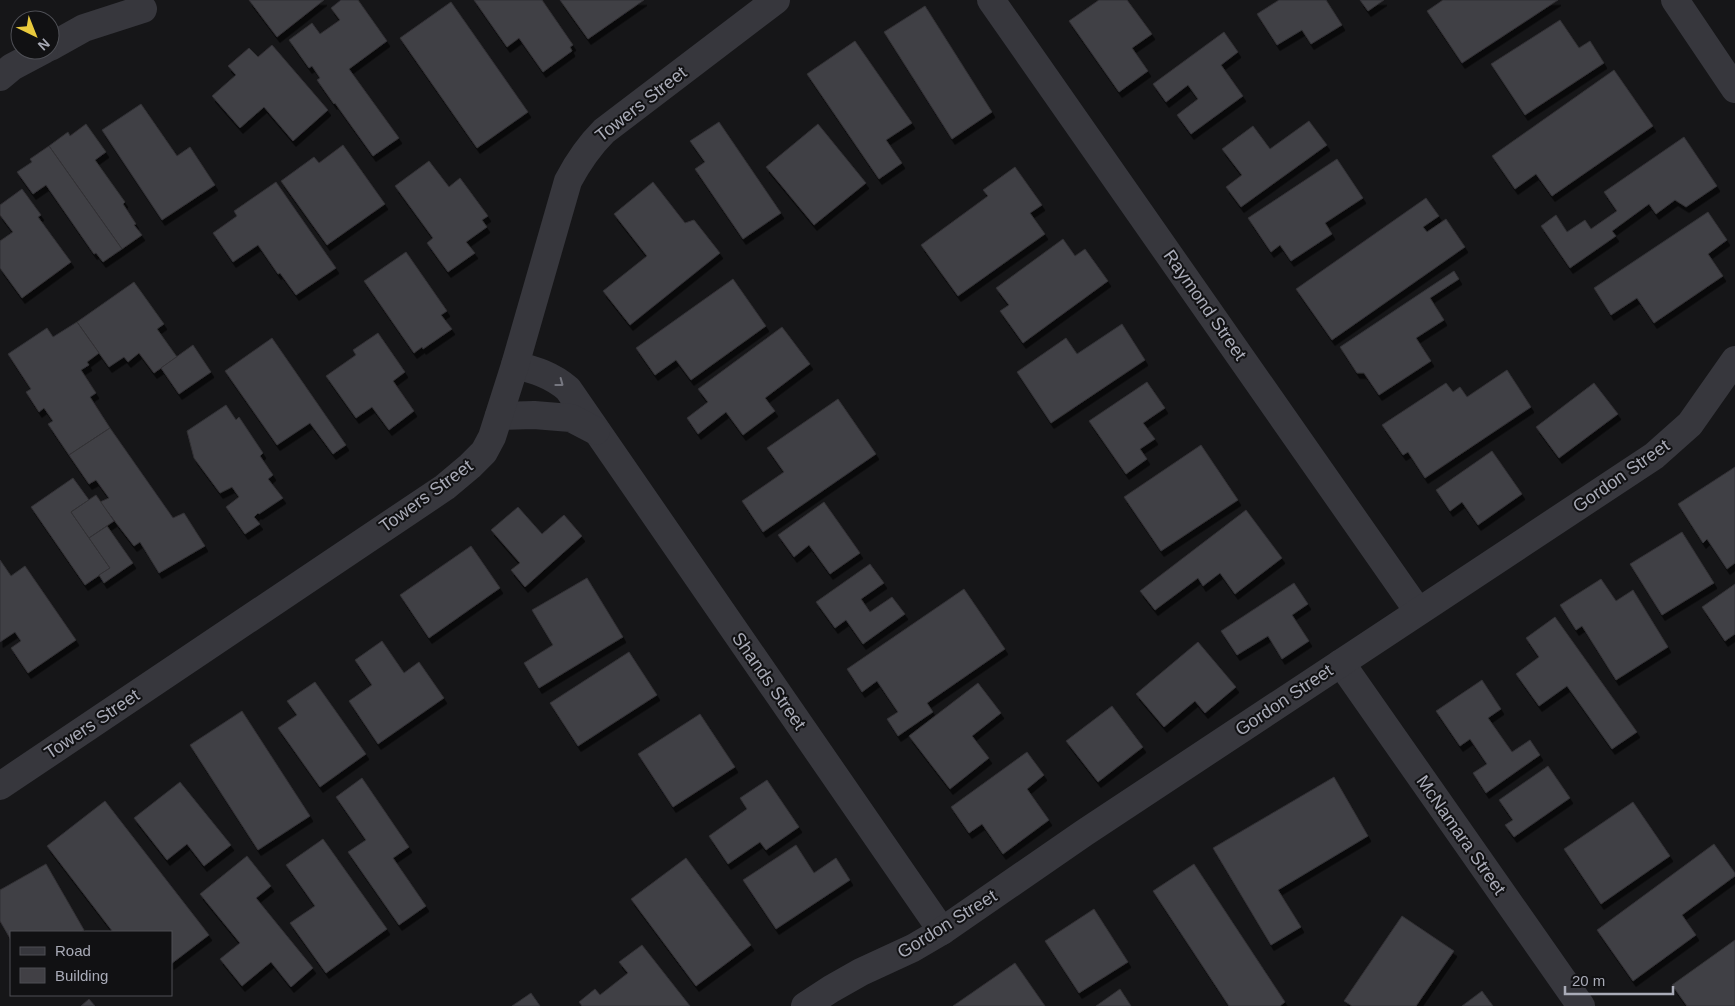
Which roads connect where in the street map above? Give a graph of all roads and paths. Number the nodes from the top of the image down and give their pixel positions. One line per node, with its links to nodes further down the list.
1 (776, 0): 7 (street, Towers Street)
2 (991, 0): 11 (street, Raymond Street)
3 (1675, 0): 6 (street)
4 (143, 9): 5 (street)
5 (60, 41)
6 (1735, 89)
7 (515, 365): 9 (street, Towers Street); 10 (street, Shands Street, one-way to 10)
8 (1733, 366): 11 (street, Gordon Street)
9 (500, 416): 10 (street, Shands Street); 13 (street, Towers Street)
10 (596, 431): 14 (street, Shands Street)
11 (1418, 611): 12 (street, Gordon Street)
12 (1341, 663): 14 (street, Gordon Street); 17 (street, McNamara Street)
13 (0, 786)
14 (942, 930): 15 (street, Gordon Street)
15 (837, 997): 16 (street, Gordon Street)
16 (804, 1006)
17 (1581, 1006)

